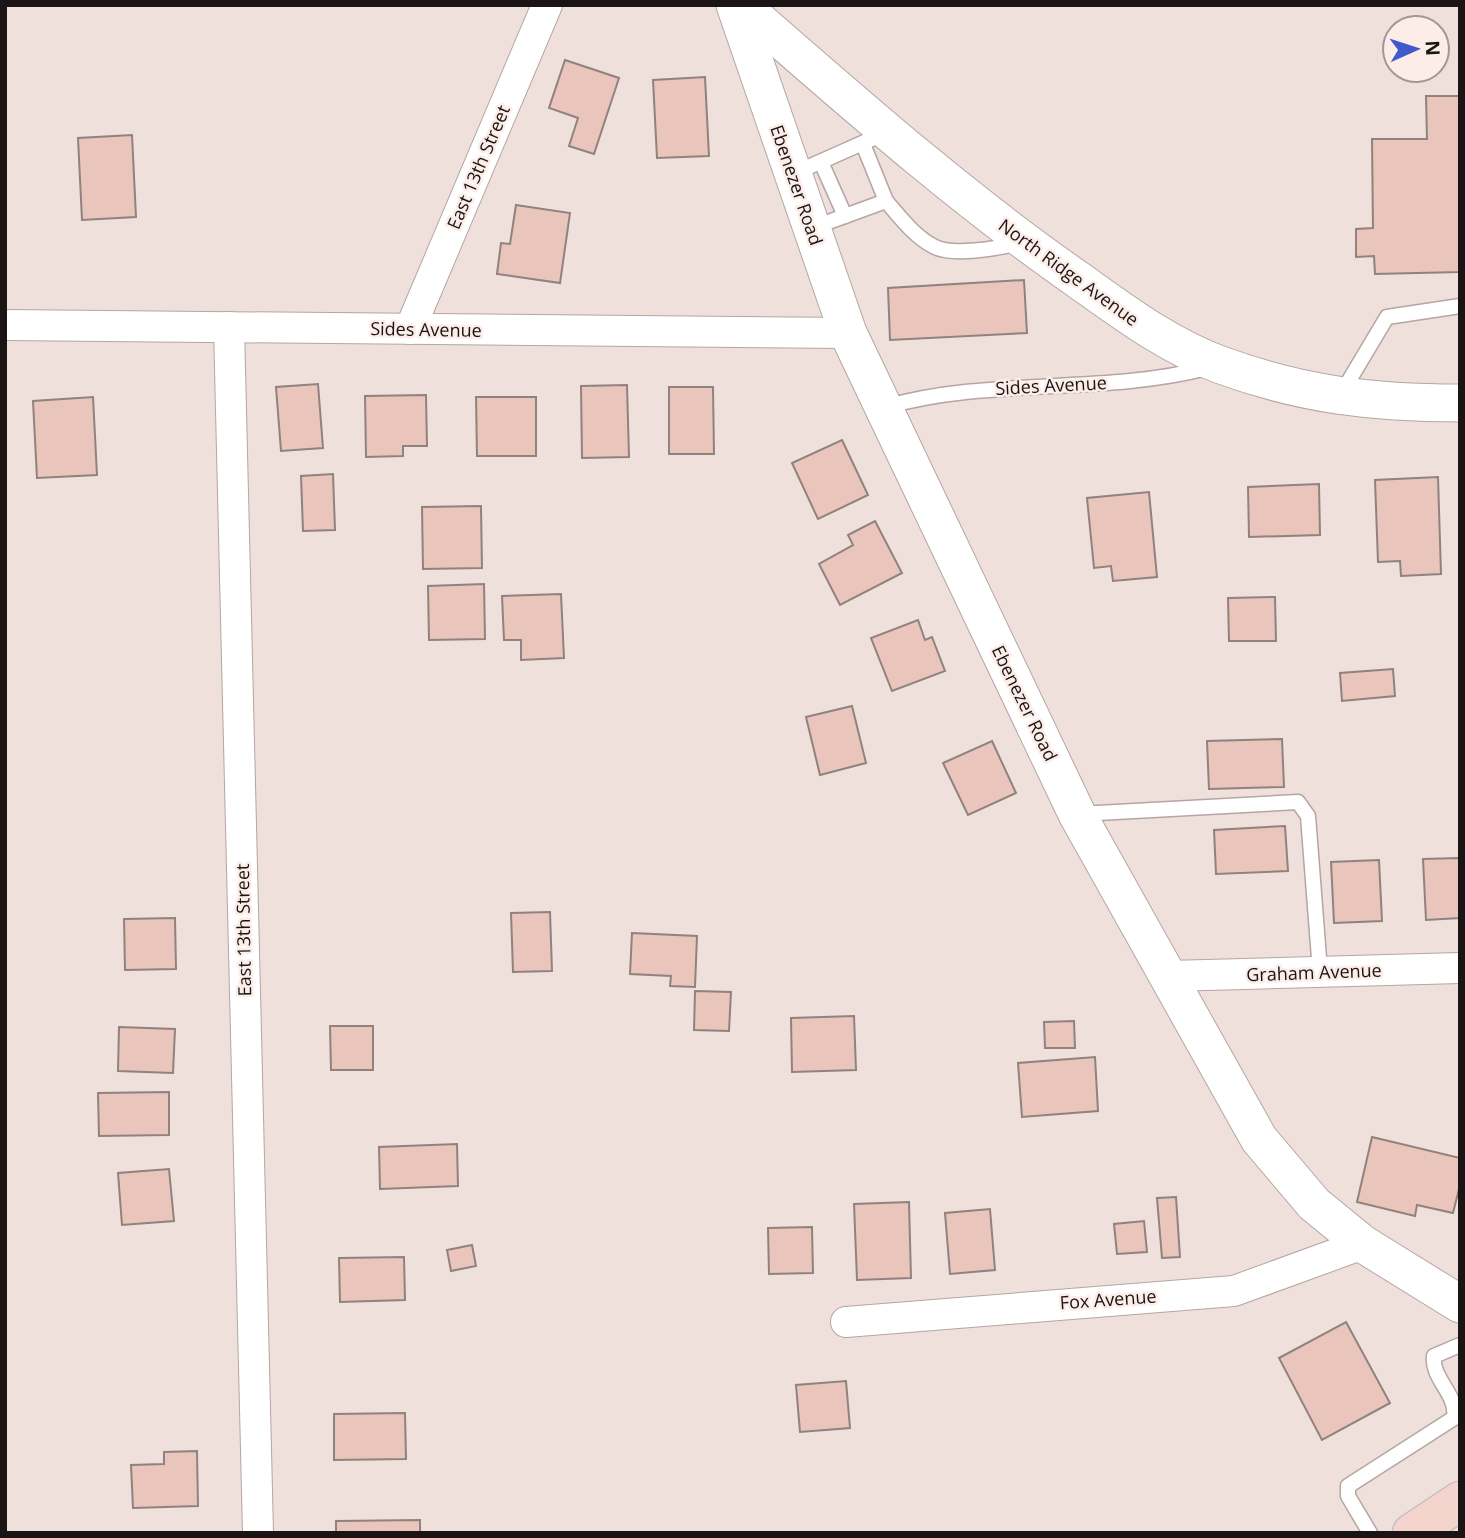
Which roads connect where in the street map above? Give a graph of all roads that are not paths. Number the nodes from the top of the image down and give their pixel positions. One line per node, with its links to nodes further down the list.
1 (547, 5): 12 (street, East 13th Street)
2 (735, 5): 5 (street, Ebenezer Road)
3 (741, 5): 4 (street, North Ridge Avenue)
4 (875, 138): 5 (lane); 6 (lane); 8 (street, North Ridge Avenue)
5 (807, 168): 7 (street, Ebenezer Road)
6 (886, 201): 7 (lane); 8 (lane)
7 (828, 222): 13 (street, Ebenezer Road)
8 (1023, 241): 14 (street, North Ridge Avenue)
9 (1460, 306): 15 (lane)
10 (5, 325): 11 (street, Sides Avenue)
11 (229, 327): 12 (street, Sides Avenue); 27 (street, East 13th Street)
12 (410, 329): 13 (street, Sides Avenue)
13 (848, 333): 17 (street, Ebenezer Road)
14 (1219, 365): 15 (street, North Ridge Avenue); 17 (lane, Sides Avenue)
15 (1340, 396): 16 (street, North Ridge Avenue)
16 (1460, 403)
17 (883, 408): 18 (street, Ebenezer Road)
18 (1077, 814): 20 (lane); 21 (street, Ebenezer Road)
19 (1460, 968): 20 (street, Graham Avenue)
20 (1320, 971): 21 (street, Graham Avenue)
21 (1168, 976): 22 (street, Ebenezer Road)
22 (1363, 1244): 23 (street, Ebenezer Road); 24 (street, Fox Avenue)
23 (1460, 1304)
24 (846, 1322)
25 (1460, 1345): 28 (lane)
26 (1460, 1501): 29 (main road)
27 (258, 1533)
28 (1370, 1533)
29 (1412, 1533)

